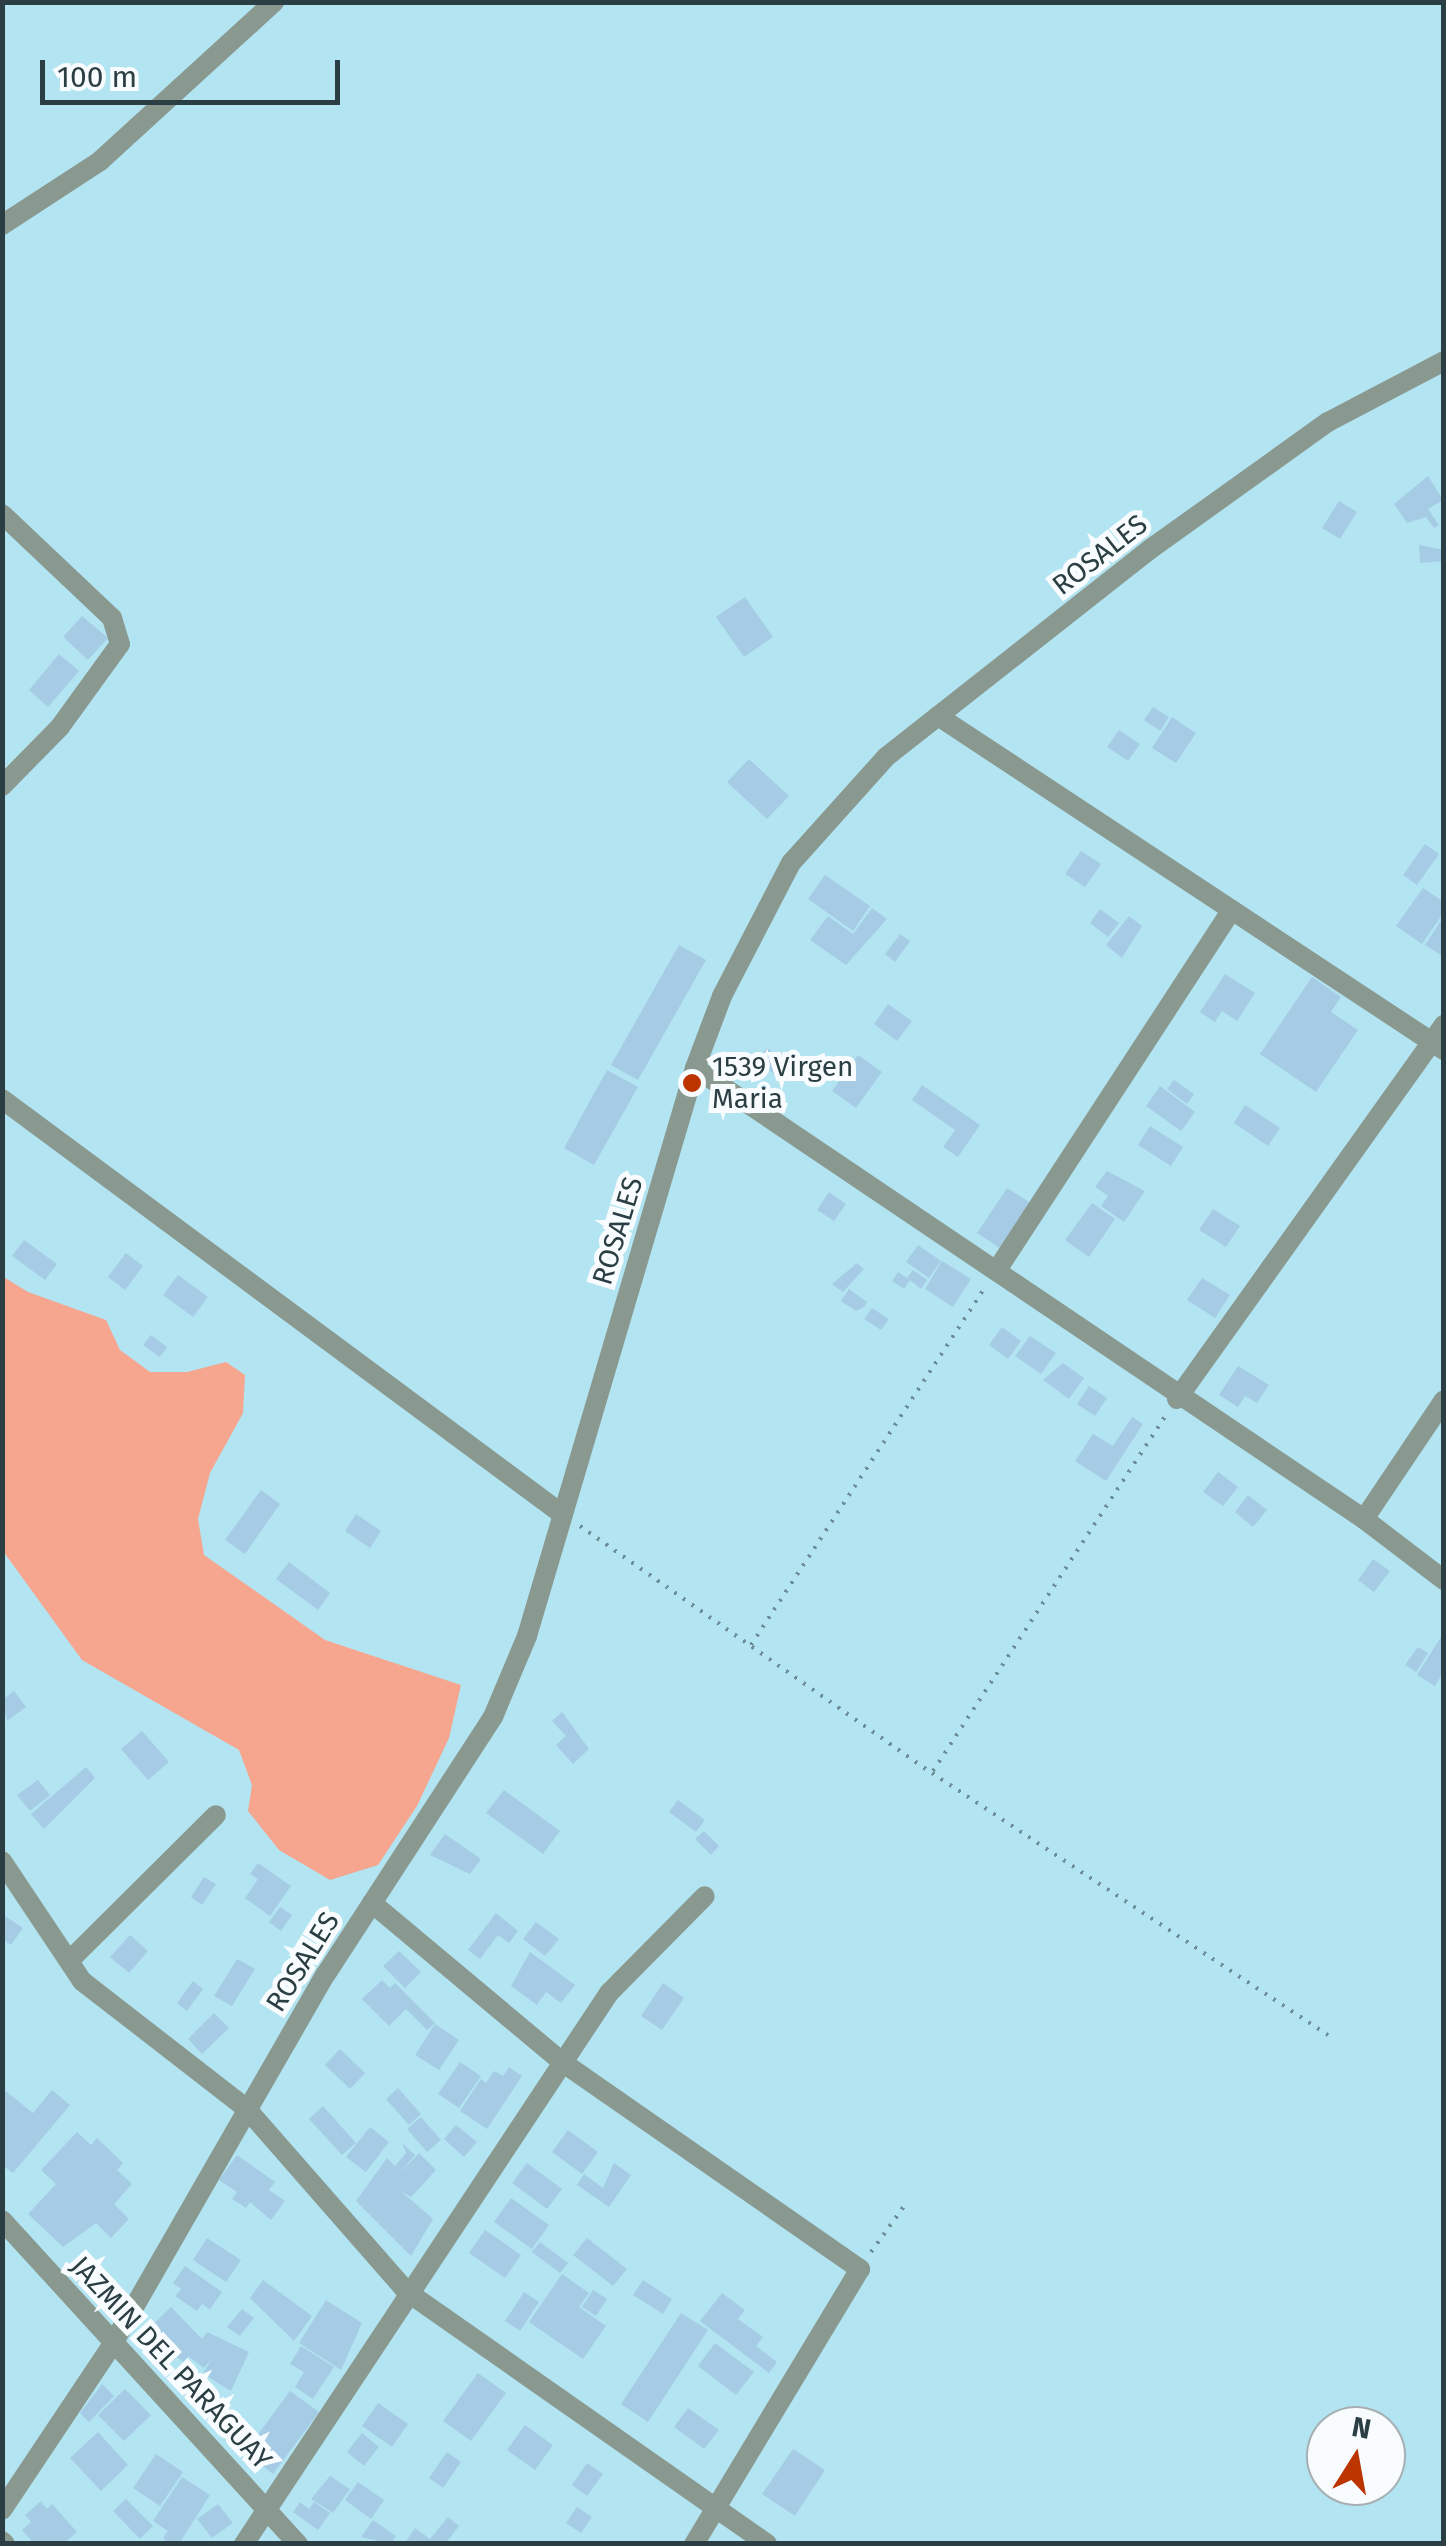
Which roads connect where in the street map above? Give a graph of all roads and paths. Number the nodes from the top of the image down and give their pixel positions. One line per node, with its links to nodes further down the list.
1 (274, 2): 2 (street)
2 (2, 225)
3 (1444, 362): 5 (street, ROSALES)
4 (2, 514): 6 (street)
5 (938, 716): 7 (street); 9 (street, ROSALES)
6 (2, 786)
7 (1232, 910): 8 (street); 11 (street)
8 (1440, 1039): 12 (street)
9 (696, 1068): 11 (street); 14 (street, ROSALES)
10 (2, 1099): 14 (street)
11 (997, 1270): 12 (street); 17 (path)
12 (1177, 1399): 15 (street); 18 (path)
13 (1444, 1400): 15 (street)
14 (562, 1514): 17 (path); 22 (street, ROSALES)
15 (1364, 1519): 16 (street)
16 (1444, 1580)
17 (751, 1645): 18 (path)
18 (932, 1773): 24 (path)
19 (216, 1815): 23 (street)
20 (2, 1861): 23 (street)
21 (706, 1896): 25 (street)
22 (372, 1904): 25 (street); 26 (street, ROSALES)
23 (69, 1961): 26 (street)
24 (1328, 2035)
25 (562, 2062): 29 (street); 30 (street)
26 (246, 2108): 30 (street); 31 (street, ROSALES)
27 (904, 2206): 29 (path)
28 (2, 2220): 31 (street, JAZMIN DEL PARAGUAY)
29 (860, 2268): 34 (street)
30 (406, 2291): 32 (street); 34 (street)
31 (114, 2342): 32 (street, JAZMIN DEL PARAGUAY); 33 (street, ROSALES)
32 (266, 2508): 35 (street); 36 (street, JAZMIN DEL PARAGUAY)
33 (2, 2510)
34 (716, 2512): 37 (street); 38 (street)
35 (244, 2544)
36 (298, 2544)
37 (694, 2544)
38 (767, 2544)

